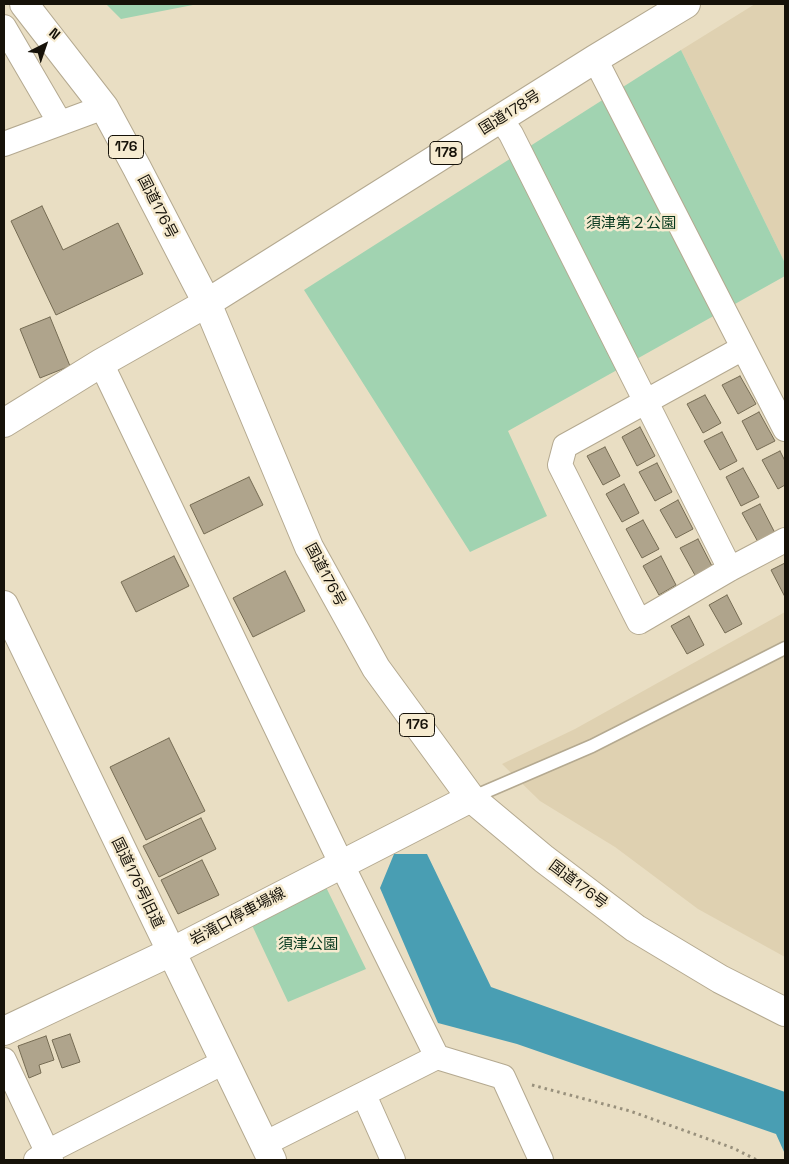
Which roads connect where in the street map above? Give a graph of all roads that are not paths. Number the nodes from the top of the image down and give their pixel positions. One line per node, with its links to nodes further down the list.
1 (24, 4): 5 (main road, 国道176号 / 176)
2 (686, 4): 4 (main road, 国道178号 / 178)
3 (4, 28): 7 (street)
4 (595, 59): 6 (main road, 国道178号 / 178); 10 (street)
5 (104, 107): 7 (street); 9 (main road, 国道176号 / 176)
6 (500, 118): 9 (main road, 国道178号 / 178); 12 (street)
7 (60, 123): 8 (street)
8 (4, 144)
9 (207, 303): 11 (main road, 国道178号); 19 (main road, 国道176号 / 176)
10 (743, 348): 12 (street); 14 (street)
11 (101, 363): 13 (main road, 国道178号); 20 (street)
12 (646, 402): 16 (street); 16 (street)
13 (4, 423)
14 (785, 429)
15 (785, 540): 16 (street)
16 (730, 570)
17 (4, 605): 21 (main road, 国道176号旧道)
18 (785, 648): 19 (lane)
19 (471, 798): 20 (main road, 岩滝口停車場線); 22 (main road, 国道176号 / 176)
20 (341, 863): 21 (main road, 岩滝口停車場線); 24 (street)
21 (171, 952): 23 (main road, 岩滝口停車場線); 26 (main road, 国道176号旧道)
22 (785, 1012)
23 (4, 1031)
24 (438, 1057): 27 (street); 31 (street)
25 (4, 1060): 29 (street)
26 (224, 1062): 28 (main road, 国道176号旧道); 29 (street)
27 (364, 1095): 28 (street); 30 (street)
28 (268, 1152)
29 (45, 1157)
30 (393, 1160)
31 (541, 1160)

